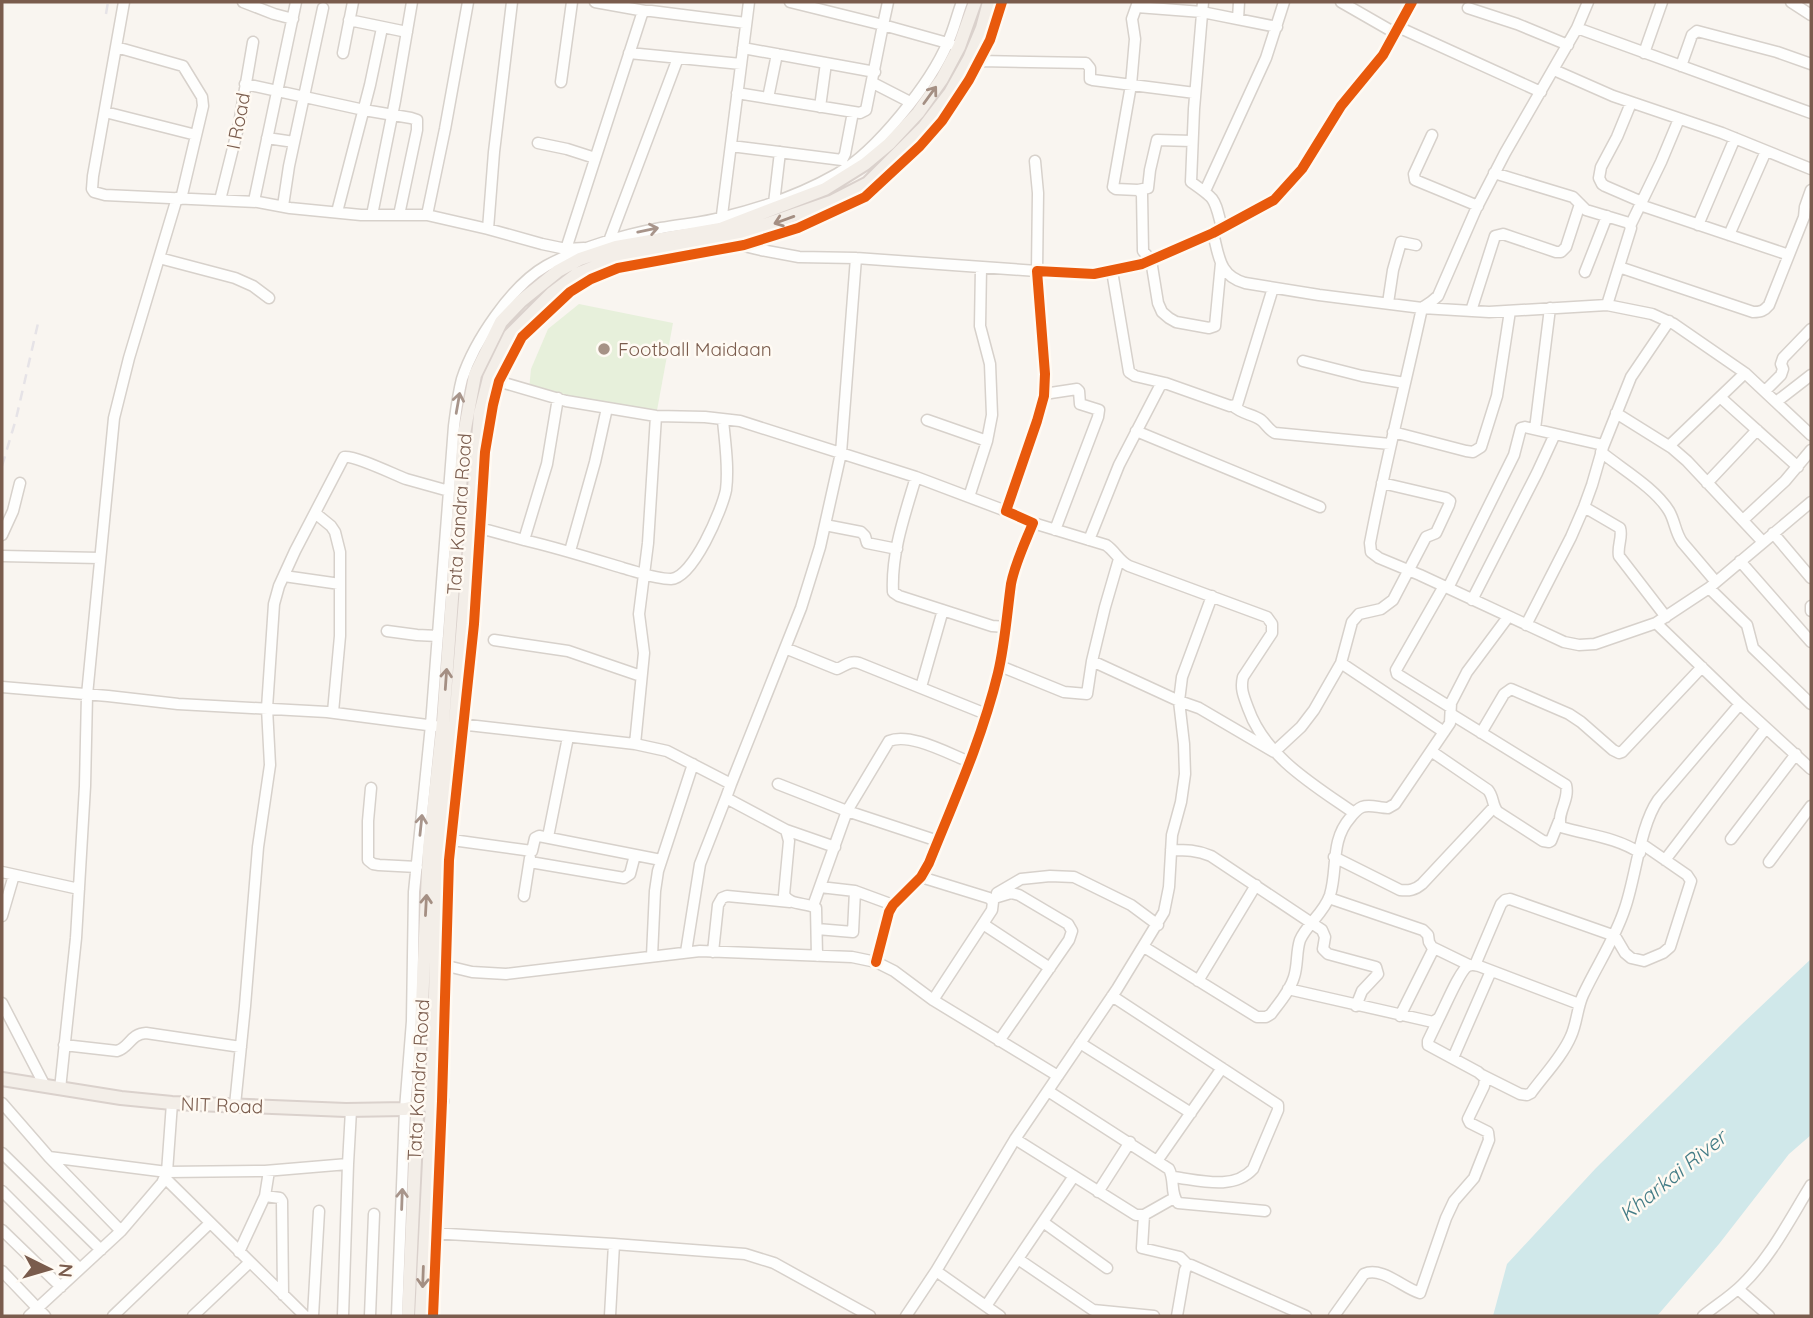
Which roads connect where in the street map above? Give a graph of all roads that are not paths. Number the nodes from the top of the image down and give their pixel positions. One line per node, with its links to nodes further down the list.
1 (124, 2): 44 (street)
2 (243, 2): 31 (street)
3 (296, 2): 31 (street)
4 (353, 2): 33 (street)
5 (412, 2): 40 (street)
6 (468, 2): 106 (street)
7 (512, 2): 110 (street)
8 (572, 2): 58 (street)
9 (595, 2): 30 (street)
10 (749, 2): 34 (street)
11 (790, 2): 25 (street)
12 (888, 2): 35 (street)
13 (962, 2): 42 (street)
14 (975, 2): 42 (main road, Tata Kandra Road)
15 (989, 2): 111 (main road, Tata Kandra Road, one-way to 111)
16 (1002, 2): 51 (street)
17 (1240, 2): 32 (street)
18 (1284, 2): 36 (street)
19 (1341, 2): 39 (street)
20 (1412, 2): 39 (street)
21 (1588, 2): 38 (street)
22 (1662, 2): 48 (street)
23 (1791, 2): 29 (street)
24 (1138, 4): 26 (street); 61 (street)
25 (821, 5): 35 (street)
26 (1203, 7): 32 (street); 65 (street)
27 (323, 8): 66 (street)
28 (1468, 8): 43 (street)
29 (1807, 9)
30 (645, 11): 34 (street); 47 (street)
31 (293, 19): 62 (street)
32 (1238, 19): 36 (street)
33 (349, 20): 37 (street); 46 (street)
34 (746, 23): 45 (street)
35 (883, 24): 42 (street); 57 (street)
36 (1277, 27): 94 (street)
37 (382, 28): 40 (street); 71 (street)
38 (1577, 28): 43 (street); 48 (street)
39 (1397, 30): 63 (street); 112 (street)
40 (407, 32): 75 (street)
41 (253, 42): 60 (street, I Road)
42 (953, 45): 68 (street); 81 (main road, Tata Kandra Road, one-way to 42)
43 (1568, 45): 56 (street)
44 (116, 47): 72 (street); 77 (street)
45 (743, 48): 49 (street); 53 (street)
46 (343, 53)
47 (629, 53): 50 (street); 88 (street)
48 (1644, 53): 55 (street)
49 (777, 54): 52 (street); 67 (street)
50 (678, 58): 53 (street); 114 (street)
51 (979, 61): 61 (street); 116 (street)
52 (827, 63): 57 (street); 70 (street)
53 (741, 64): 64 (street)
54 (1811, 64): 55 (street)
55 (1681, 66): 74 (street)
56 (1554, 70): 63 (street); 69 (street)
57 (875, 72): 59 (street)
58 (561, 82)
59 (873, 83): 68 (street); 73 (street)
60 (245, 84): 62 (street); 96 (street, I Road)
61 (1131, 85): 65 (street); 92 (street)
62 (278, 90): 66 (street); 79 (street)
63 (1541, 92): 91 (street)
64 (737, 93): 67 (street); 85 (street)
65 (1195, 93): 82 (street)
66 (304, 96): 71 (street); 83 (street)
67 (768, 98): 70 (street)
68 (910, 102): 81 (street)
69 (1631, 103): 76 (street); 100 (street)
70 (820, 107): 73 (street)
71 (364, 110): 75 (street); 103 (street)
72 (104, 112): 77 (street); 95 (street)
73 (853, 112): 87 (street)
74 (1811, 113)
75 (392, 114): 104 (street); 105 (street)
76 (1679, 119): 80 (street); 100 (street)
77 (196, 135): 95 (street)
78 (1432, 135): 102 (street)
79 (267, 138): 83 (street); 97 (street)
80 (1735, 138): 86 (street); 108 (street)
81 (885, 141): 98 (street); 111 (main road, Tata Kandra Road)
82 (1192, 141): 92 (street); 94 (street)
83 (294, 142): 101 (street)
84 (538, 143): 88 (street)
85 (731, 145): 87 (street); 111 (street)
86 (1766, 151): 90 (street); 113 (street)
87 (779, 152): 98 (street)
88 (595, 158): 117 (street)
89 (1035, 161): 126 (street)
90 (1811, 169)
91 (1494, 173): 99 (street); 102 (street)
92 (1138, 190): 122 (street)
93 (1811, 190): 119 (street)
94 (1205, 191): 112 (street)
95 (179, 199): 96 (street); 120 (street)
96 (220, 200): 97 (street)
97 (254, 201): 101 (street)
98 (774, 202): 111 (street)
99 (1580, 204): 107 (street); 135 (street)
100 (1641, 204): 108 (street); 109 (street)
101 (283, 206): 103 (street)
102 (1478, 206): 133 (street)
103 (337, 212): 104 (street)
104 (372, 215): 105 (street)
105 (399, 215): 106 (street)
106 (427, 215): 110 (street)
107 (1607, 216): 109 (street); 128 (street)
108 (1698, 225): 113 (street)
109 (1630, 226): 125 (street)
110 (488, 229): 117 (street)
111 (723, 229): 114 (main road, Tata Kandra Road, one-way to 111); 116 (street); 143 (main road, Tata Kandra Road)
112 (1217, 231): 122 (street); 123 (street)
113 (1729, 235): 119 (street)
114 (612, 244): 118 (street); 140 (main road, Tata Kandra Road)
115 (1416, 245): 131 (street)
116 (744, 246): 121 (street); 143 (street)
117 (566, 248): 118 (street)
118 (588, 248): 140 (street)
119 (1789, 255): 125 (street)
120 (159, 258): 130 (street); 194 (street)
121 (856, 258): 124 (street); 168 (street)
122 (1151, 260): 123 (street); 127 (street)
123 (1221, 263): 129 (street)
124 (981, 267): 126 (street); 163 (street)
125 (1619, 267): 132 (street)
126 (1037, 271): 127 (street); 147 (street)
127 (1112, 271): 144 (street)
128 (1586, 272)
129 (1273, 288): 131 (street); 151 (street)
130 (269, 298)
131 (1388, 303): 133 (street)
132 (1607, 304): 134 (street); 137 (street)
133 (1422, 307): 135 (street); 145 (street)
134 (1550, 308): 136 (street); 157 (street)
135 (1472, 311): 136 (street)
136 (1510, 311): 160 (street)
137 (1669, 321): 141 (street); 153 (street)
138 (1811, 328): 146 (street)
139 (1303, 361): 145 (street)
140 (470, 373): 174 (street, one-way to 140); 232 (main road, Tata Kandra Road, one-way to 140)
141 (1745, 373): 146 (street); 148 (street)
142 (1811, 375): 150 (street)
143 (494, 380): 149 (street); 184 (street); 232 (main road, Tata Kandra Road)
144 (1165, 383): 151 (street); 159 (street)
145 (1405, 383): 160 (street)
146 (1765, 391): 150 (street)
147 (1044, 394): 179 (street); 185 (street)
148 (1720, 397): 158 (street); 165 (street)
149 (558, 398): 152 (street); 188 (street)
150 (1776, 402): 162 (street)
151 (1233, 406): 164 (street)
152 (607, 408): 154 (street); 192 (street)
153 (1616, 413): 165 (street); 166 (street)
154 (656, 416): 155 (street); 198 (street)
155 (723, 420): 168 (street); 198 (street)
156 (927, 420): 163 (street)
157 (1535, 429): 161 (street); 203 (street)
158 (1757, 430): 169 (street); 172 (street)
159 (1136, 431): 177 (street); 189 (street)
160 (1393, 432): 164 (street)
161 (1555, 434): 166 (street); 205 (street)
162 (1811, 435)
163 (987, 441): 175 (street)
164 (1390, 444): 173 (street)
165 (1669, 446): 172 (street)
166 (1602, 449): 178 (street); 202 (street)
167 (1811, 450): 169 (street)
168 (841, 453): 170 (street); 183 (street)
169 (1798, 467): 181 (street)
170 (916, 477): 175 (street); 191 (street)
171 (20, 483): 187 (street)
172 (1707, 483): 181 (street)
173 (1382, 484): 197 (street); 197 (street)
174 (449, 491): 180 (street); 213 (street)
175 (969, 497): 179 (street)
176 (1811, 503): 186 (street)
177 (1320, 507)
178 (1584, 507): 208 (street); 210 (street)
179 (1006, 511): 182 (street)
180 (315, 513): 199 (street); 201 (street)
181 (1743, 520): 190 (street)
182 (1032, 523): 185 (street); 211 (street)
183 (825, 525): 191 (street); 216 (street)
184 (480, 528): 188 (street); 232 (street)
185 (1055, 530): 189 (street)
186 (1773, 533): 190 (street); 200 (street)
187 (2, 535)
188 (524, 540): 192 (street)
189 (1089, 540): 195 (street)
190 (1763, 541): 196 (street)
191 (897, 549): 206 (street)
192 (570, 551): 198 (street)
193 (2, 556): 194 (street)
194 (100, 558): 224 (street)
195 (1119, 559): 204 (street); 217 (street)
196 (1740, 561): 202 (street); 215 (street)
197 (1409, 570): 203 (street); 218 (street)
198 (644, 574): 221 (street)
199 (284, 576): 201 (street); 228 (street)
200 (1811, 578)
201 (340, 584): 230 (street)
202 (1712, 585): 208 (street); 227 (street)
203 (1446, 587): 205 (street); 229 (street)
204 (1212, 596): 225 (street); 239 (street)
205 (1472, 600): 207 (street)
206 (943, 610): 211 (street); 223 (street)
207 (1508, 617): 210 (street); 229 (street)
208 (1666, 617): 209 (street)
209 (1656, 623): 210 (street); 220 (street)
210 (1526, 625)
211 (1006, 627): 219 (street)
212 (387, 631): 213 (street)
213 (438, 636): 232 (street)
214 (494, 640): 221 (street)
215 (1811, 642)
216 (785, 649): 223 (street); 244 (street)
217 (1092, 661): 219 (street); 225 (street)
218 (1341, 663): 234 (street); 239 (street)
219 (1000, 666): 231 (street)
220 (1702, 667): 226 (street); 235 (street)
221 (641, 676): 237 (street)
222 (2, 687): 224 (street)
223 (921, 687): 231 (street)
224 (87, 695): 228 (street); 274 (street)
225 (1179, 701): 239 (street); 260 (street)
226 (1740, 704): 233 (street); 259 (street)
227 (1811, 704)
228 (267, 708): 230 (street); 311 (street)
229 (1450, 711): 234 (street); 235 (street)
230 (333, 712): 232 (street)
231 (986, 714): 241 (street)
232 (447, 725): 236 (street); 255 (main road, Tata Kandra Road); 268 (street, one-way to 232); 324 (main road, Tata Kandra Road, one-way to 232)
233 (1766, 728): 240 (street); 265 (street)
234 (1444, 732): 238 (street)
235 (1481, 733): 252 (street)
236 (568, 737): 237 (street); 254 (street)
237 (635, 744): 242 (street)
238 (1431, 751): 249 (street); 251 (street)
239 (1274, 752): 251 (street)
240 (1796, 754): 243 (street); 256 (street)
241 (970, 762): 250 (street); 257 (street)
242 (693, 764): 244 (street); 264 (street)
243 (1811, 769)
244 (731, 784): 247 (street)
245 (778, 784): 250 (street)
246 (371, 788): 268 (street)
247 (727, 795): 253 (street); 290 (street)
248 (1811, 806): 267 (street)
249 (1494, 807): 252 (street); 263 (street)
250 (847, 811): 257 (street); 258 (street)
251 (1354, 813): 263 (street)
252 (1559, 821): 259 (street)
253 (786, 830): 258 (street); 279 (street)
254 (548, 837): 261 (street); 262 (street)
255 (446, 839): 261 (street); 296 (street); 320 (main road, Tata Kandra Road)
256 (1731, 839)
257 (938, 841): 271 (street)
258 (835, 847): 273 (street)
259 (1641, 848): 265 (street); 287 (street)
260 (1171, 850): 272 (street); 285 (street)
261 (532, 851): 266 (street)
262 (635, 855): 264 (street); 266 (street)
263 (1334, 857): 277 (street)
264 (661, 860): 292 (street)
265 (1665, 860): 287 (street)
266 (530, 862): 276 (street)
267 (1769, 862)
268 (417, 867): 324 (street)
269 (2, 872): 270 (street)
270 (14, 874): 274 (street); 282 (street)
271 (922, 877): 278 (street); 280 (street)
272 (1256, 885): 284 (street); 299 (street)
273 (820, 887): 275 (street); 281 (street)
274 (79, 889): 310 (street)
275 (855, 891): 280 (street); 286 (street)
276 (524, 896)
277 (1329, 898): 284 (street); 289 (street)
278 (990, 899): 283 (street); 285 (street); 297 (street)
279 (791, 902): 281 (street); 291 (street)
280 (894, 905): 294 (street)
281 (813, 906): 286 (street)
282 (2, 916)
283 (983, 923): 297 (street); 302 (street)
284 (1312, 923): 300 (street); 305 (street)
285 (1158, 925): 288 (street)
286 (817, 929): 293 (street)
287 (1615, 936): 295 (street); 304 (street)
288 (1144, 947): 299 (street); 301 (street)
289 (1434, 948): 295 (street); 306 (street)
290 (686, 952): 291 (street); 292 (street)
291 (713, 952): 293 (street)
292 (652, 956): 296 (street)
293 (817, 956): 294 (street)
294 (876, 962): 302 (street)
295 (1472, 965): 298 (street); 307 (street)
296 (447, 966): 320 (street)
297 (1050, 968): 308 (street)
298 (1492, 971): 304 (street); 312 (street)
299 (1198, 981): 300 (street)
300 (1288, 989): 305 (street)
301 (1112, 996): 309 (street); 313 (street)
302 (933, 1000): 308 (street)
303 (2, 1003): 317 (street)
304 (1579, 1004): 314 (street)
305 (1356, 1006): 306 (street)
306 (1400, 1016): 307 (street)
307 (1439, 1018): 312 (street)
308 (999, 1041): 315 (street)
309 (1080, 1043): 315 (street); 326 (street)
310 (64, 1045): 311 (street); 318 (street)
311 (241, 1047): 323 (street)
312 (1452, 1058): 314 (street)
313 (1222, 1068): 326 (street); 336 (street)
314 (1482, 1074): 384 (street)
315 (1058, 1076): 319 (street)
316 (2, 1079): 317 (main road, NIT Road)
317 (45, 1086): 318 (main road, NIT Road)
318 (60, 1088): 322 (main road, NIT Road)
319 (1048, 1091): 327 (street); 328 (street)
320 (437, 1102): 324 (main road, NIT Road); 350 (main road, Tata Kandra Road)
321 (2, 1103): 330 (street)
322 (172, 1104): 323 (main road, NIT Road); 334 (street)
323 (235, 1105): 325 (main road, NIT Road)
324 (411, 1107): 325 (main road, NIT Road); 374 (street, one-way to 324); 375 (main road, Tata Kandra Road)
325 (351, 1110): 332 (street)
326 (1191, 1113): 331 (street)
327 (1015, 1139): 335 (street); 360 (street)
328 (1130, 1142): 331 (street); 339 (street)
329 (2, 1153): 352 (street)
330 (49, 1157): 334 (street); 349 (street)
331 (1157, 1161): 336 (street)
332 (348, 1164): 333 (street); 372 (street)
333 (269, 1171): 334 (street); 340 (street)
334 (166, 1175): 347 (street); 349 (street)
335 (1074, 1177): 339 (street); 346 (street)
336 (1173, 1177): 341 (street)
337 (1811, 1185): 362 (street)
338 (2, 1191): 358 (street)
339 (1098, 1192): 345 (street)
340 (265, 1196): 353 (street); 363 (street)
341 (1174, 1198): 343 (street); 345 (street)
342 (319, 1211): 371 (street)
343 (1265, 1211)
344 (373, 1214): 373 (street)
345 (1144, 1215): 356 (street)
346 (1043, 1222): 354 (street); 357 (street)
347 (210, 1223): 353 (street); 368 (street)
348 (2, 1230): 361 (street)
349 (121, 1231): 352 (street)
350 (431, 1233): 351 (street); 365 (main road, Tata Kandra Road, one-way to 365)
351 (614, 1244): 377 (street); 378 (street)
352 (101, 1250): 358 (street)
353 (239, 1252): 355 (street)
354 (1018, 1259): 364 (street); 366 (street)
355 (250, 1262): 363 (street); 369 (street)
356 (1188, 1265): 382 (street); 383 (street)
357 (1107, 1268)
358 (80, 1269): 361 (street)
359 (2, 1271): 367 (street)
360 (936, 1271): 364 (street); 379 (street)
361 (61, 1287): 367 (street)
362 (1738, 1289): 385 (street); 386 (street)
363 (283, 1294): 370 (street)
364 (986, 1306): 380 (street)
365 (426, 1308): 376 (street)
366 (1091, 1313): 381 (street)
367 (37, 1314)
368 (113, 1316)
369 (193, 1316)
370 (305, 1316)
371 (313, 1316)
372 (343, 1316)
373 (370, 1316)
374 (397, 1316)
375 (408, 1316)
376 (433, 1316)
377 (610, 1316)
378 (870, 1316)
379 (906, 1316)
380 (1000, 1316)
381 (1154, 1316)
382 (1177, 1316)
383 (1306, 1316)
384 (1335, 1316)
385 (1703, 1316)
386 (1769, 1316)

